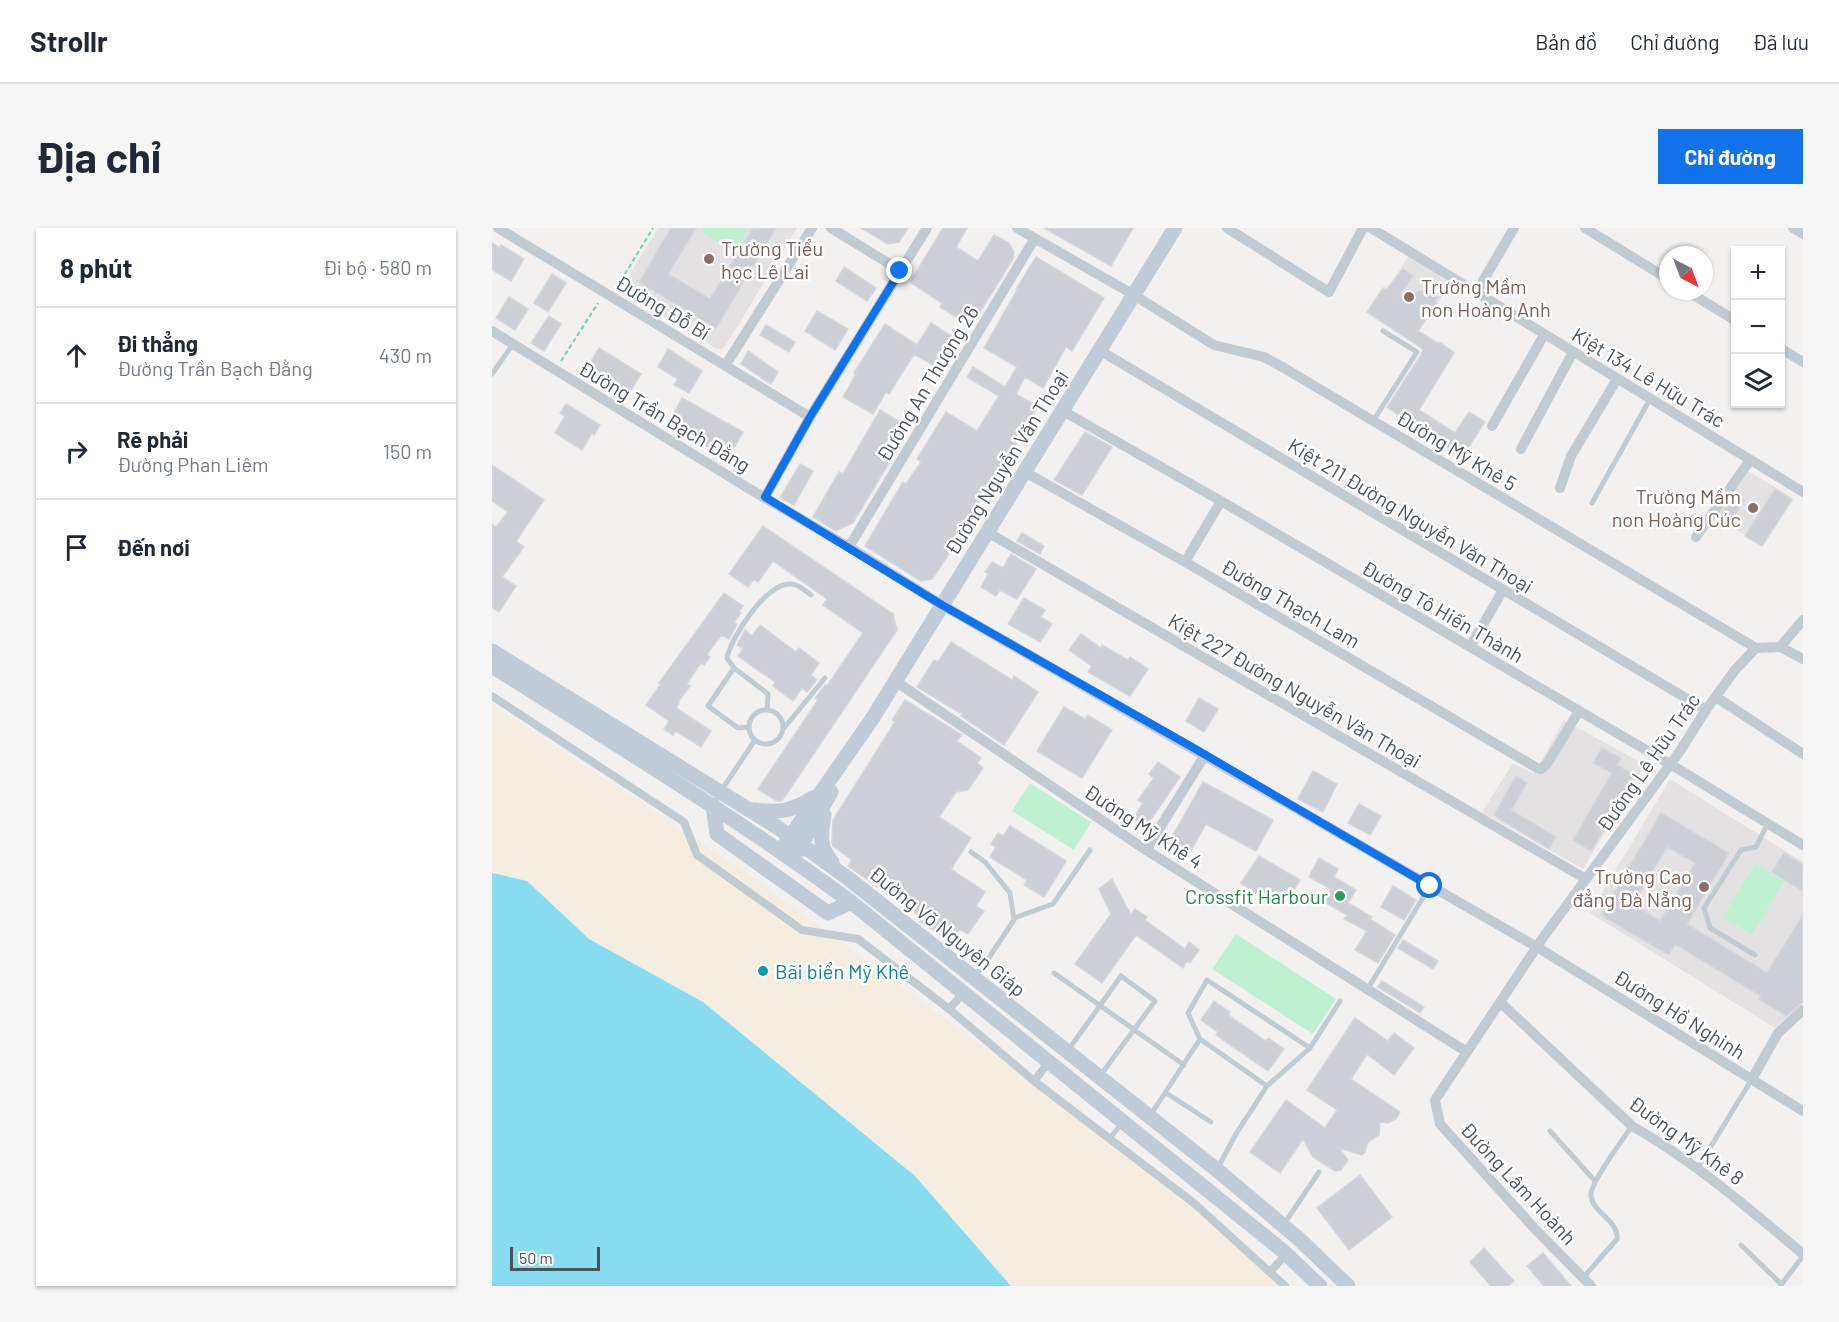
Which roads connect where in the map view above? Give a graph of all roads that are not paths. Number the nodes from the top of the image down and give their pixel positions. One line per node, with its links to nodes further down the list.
1 (812, 228): 29 (street)
2 (831, 228): 15 (street)
3 (927, 228): 15 (street)
4 (1017, 228): 14 (street, Đường Mỹ Khê 5)
5 (1175, 228): 18 (main road, Đường Nguyễn Văn Thoại)
6 (1227, 228): 7 (street)
7 (1363, 228)
8 (1371, 228): 17 (street, Kiệt 134 Lê Hữu Trác)
9 (1514, 228): 17 (street)
10 (1585, 228): 16 (street)
11 (1793, 228): 13 (street)
12 (504, 230): 29 (street, Đường Đỗ Bí)
13 (1803, 234)
14 (1035, 238): 18 (street, Đường Mỹ Khê 5); 47 (street, Đường An Thượng 26)
15 (900, 271): 34 (street)
16 (1659, 273)
17 (1476, 293): 23 (street, Kiệt 134 Lê Hữu Trác)
18 (1134, 295): 25 (main road, Đường Nguyễn Văn Thoại); 35 (street, Đường Mỹ Khê 5)
19 (1702, 300): 20 (street)
20 (1731, 318)
21 (492, 331): 24 (street, Đường Trần Bạch Đằng)
22 (1383, 331): 35 (lane)
23 (1544, 335): 27 (street, Kiệt 134 Lê Hữu Trác); 36 (street)
24 (513, 344): 30 (lane); 42 (street, Đường Trần Bạch Đằng)
25 (1099, 350): 33 (main road, Đường Nguyễn Văn Thoại); 49 (street, Kiệt 211 Đường Nguyễn Văn Thoại)
26 (1785, 351): 28 (street)
27 (1573, 352): 31 (street, Kiệt 134 Lê Hữu Trác); 37 (street)
28 (1803, 362)
29 (725, 366): 34 (street, Đường Đỗ Bí)
30 (492, 374)
31 (1617, 379): 32 (street, Kiệt 134 Lê Hữu Trác); 40 (street)
32 (1650, 399): 38 (street, Kiệt 134 Lê Hữu Trác); 44 (lane)
33 (1063, 411): 39 (main road, Đường Nguyễn Văn Thoại); 43 (street, Đường Tô Hiến Thành)
34 (810, 417): 42 (street)
35 (1373, 421): 55 (street, Đường Mỹ Khê 5)
36 (1492, 426)
37 (1521, 449)
38 (1750, 460): 41 (street, Kiệt 134 Lê Hữu Trác); 46 (street)
39 (1025, 472): 45 (main road, Đường Nguyễn Văn Thoại); 48 (street, Đường Thạch Lam)
40 (1560, 488)
41 (1803, 492)
42 (765, 497): 47 (street, Đường Trần Bạch Đằng)
43 (1221, 501): 48 (street); 53 (street, Đường Tô Hiến Thành)
44 (1592, 503)
45 (987, 532): 51 (main road, Đường Nguyễn Văn Thoại); 84 (street, Kiệt 227 Đường Nguyễn Văn Thoại)
46 (1696, 537)
47 (849, 547): 51 (street, Đường Trần Bạch Đằng)
48 (1185, 562): 66 (street, Đường Thạch Lam)
49 (1503, 590): 53 (street); 65 (street, Kiệt 211 Đường Nguyễn Văn Thoại)
50 (811, 595): 59 (lane)
51 (942, 605): 61 (main road, Đường Nguyễn Văn Thoại); 71 (street, Đường Trần Bạch Đằng)
52 (1803, 621): 54 (street)
53 (1470, 647): 66 (street, Đường Tô Hiến Thành)
54 (1780, 647): 55 (street); 57 (street)
55 (1756, 648): 63 (street, Đường Lê Hữu Trác)
56 (492, 651): 74 (main road, Đường Võ Nguyên Giáp)
57 (1803, 659)
58 (492, 666): 74 (main road, Đường Võ Nguyên Giáp)
59 (734, 668): 64 (lane); 67 (lane)
60 (825, 678): 68 (lane)
61 (896, 681): 73 (main road, Đường Nguyễn Văn Thoại); 80 (street, Đường Mỹ Khê 4)
62 (492, 696): 97 (street)
63 (1716, 697): 65 (street, Đường Lê Hữu Trác); 70 (street)
64 (767, 710): 67 (lane); 68 (lane)
65 (1706, 710): 72 (street, Đường Lê Hữu Trác)
66 (1579, 711): 72 (street, Đường Tô Hiến Thành)
67 (749, 726): 69 (lane)
68 (784, 728): 69 (lane)
69 (755, 740): 74 (lane)
70 (1803, 754)
71 (1205, 755): 80 (street); 85 (street, Đường Trần Bạch Đằng)
72 (1670, 764): 76 (street, Đường Tô Hiến Thành); 84 (street, Đường Lê Hữu Trác)
73 (824, 795): 75 (main road); 77 (main road, Đường Nguyễn Văn Thoại); 83 (main road)
74 (716, 799): 75 (main road, Đường Võ Nguyên Giáp); 82 (main road, Đường Võ Nguyên Giáp); 86 (main road, Đường Võ Nguyên Giáp)
75 (747, 809): 77 (main road, Đường Võ Nguyên Giáp)
76 (1768, 823): 78 (street, Đường Tô Hiến Thành); 89 (lane)
77 (796, 841): 82 (main road, Đường Nguyễn Văn Thoại); 83 (main road, Đường Võ Nguyên Giáp)
78 (1803, 845)
79 (1090, 850): 87 (lane)
80 (1146, 850): 92 (street, Đường Mỹ Khê 4)
81 (971, 852): 87 (lane)
82 (786, 854): 86 (main road, Đường Võ Nguyên Giáp)
83 (849, 879): 91 (main road, Đường Võ Nguyên Giáp)
84 (1586, 879): 88 (street, Đường Lê Hữu Trác)
85 (1430, 886): 88 (street, Đường Trần Bạch Đằng); 92 (lane)
86 (851, 902): 132 (main road, Đường Võ Nguyên Giáp)
87 (1014, 918): 91 (lane)
88 (1537, 947): 95 (street, Đường Lâm Hoành); 107 (street, Đường Hồ Nghinh)
89 (1755, 955)
90 (1054, 974): 96 (lane)
91 (972, 978): 102 (main road, Đường Võ Nguyên Giáp)
92 (1367, 991): 103 (street, Đường Mỹ Khê 4)
93 (960, 997): 97 (street)
94 (1340, 1001): 101 (lane)
95 (1501, 1003): 103 (street, Đường Lâm Hoành); 114 (street, Đường Mỹ Khê 8)
96 (1101, 1006): 99 (lane); 99 (lane); 102 (lane)
97 (949, 1010): 108 (street)
98 (1803, 1011): 107 (street)
99 (1134, 1030): 104 (lane); 106 (lane)
100 (1200, 1039): 101 (lane); 104 (lane); 109 (lane)
101 (1310, 1048): 109 (lane)
102 (1066, 1052): 106 (main road, Đường Võ Nguyên Giáp)
103 (1467, 1052): 129 (street, Đường Lâm Hoành)
104 (1184, 1065): 110 (lane)
105 (1045, 1067): 108 (street)
106 (1099, 1078): 112 (main road, Đường Võ Nguyên Giáp)
107 (1752, 1079): 111 (street, Đường Hồ Nghinh); 118 (lane)
108 (1034, 1081): 117 (street)
109 (1267, 1086): 119 (lane)
110 (1166, 1093): 112 (lane); 113 (lane)
111 (1803, 1112)
112 (1149, 1118): 119 (main road, Đường Võ Nguyên Giáp)
113 (1211, 1122)
114 (1632, 1126): 118 (street, Đường Mỹ Khê 8); 121 (lane)
115 (1119, 1127): 117 (lane)
116 (1550, 1131): 121 (lane)
117 (1110, 1138): 123 (street)
118 (1697, 1169): 126 (street, Đường Mỹ Khê 8)
119 (1216, 1170): 124 (main road, Đường Võ Nguyên Giáp)
120 (1319, 1172): 124 (lane)
121 (1595, 1181): 129 (lane)
122 (1203, 1193): 123 (street)
123 (1195, 1204): 128 (street)
124 (1283, 1226): 133 (main road, Đường Võ Nguyên Giáp)
125 (1742, 1245): 130 (lane)
126 (1803, 1255): 130 (lane)
127 (1281, 1260): 128 (street)
128 (1270, 1272): 131 (street)
129 (1587, 1282)
130 (1782, 1284)
131 (1285, 1286)
132 (1320, 1286)
133 (1348, 1286)

